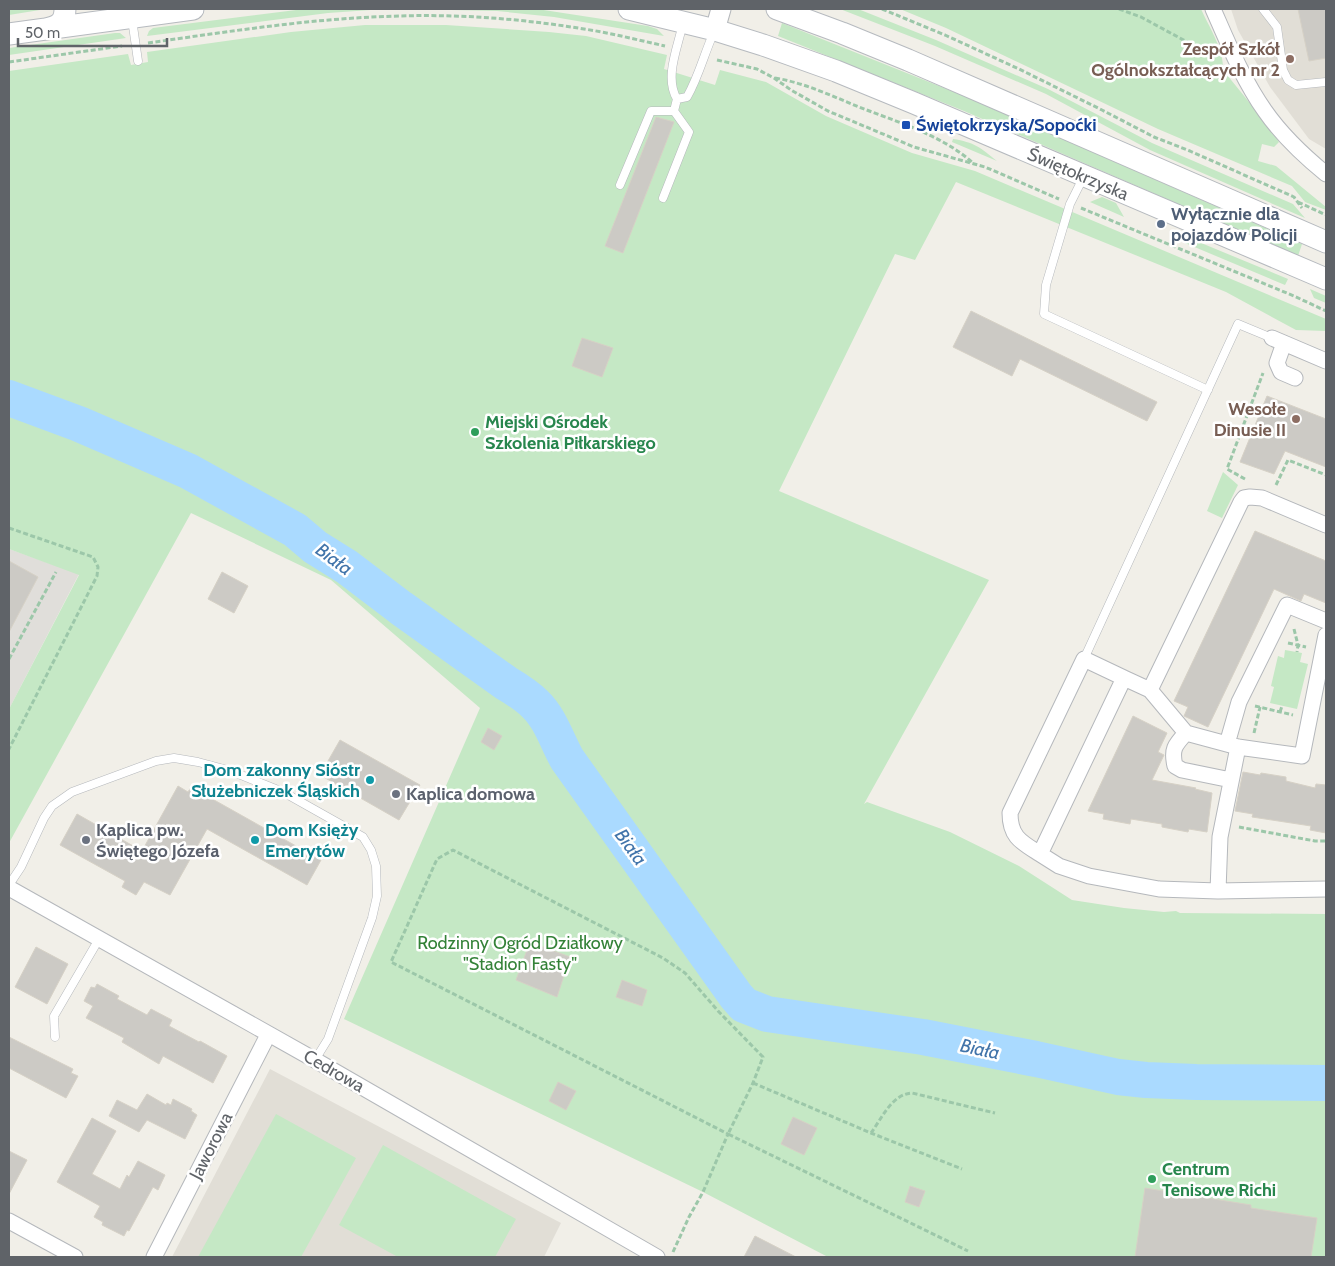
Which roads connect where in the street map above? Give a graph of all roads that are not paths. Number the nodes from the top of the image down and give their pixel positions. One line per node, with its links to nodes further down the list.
1 (65, 9): 10 (main road)
2 (193, 9): 9 (main road)
3 (629, 9): 8 (main road, Świętokrzyska)
4 (721, 9): 11 (street)
5 (777, 9): 21 (main road, Świętokrzyska)
6 (1214, 9): 17 (street)
7 (1263, 9): 14 (lane)
8 (685, 15): 11 (main road, Świętokrzyska); 15 (lane)
9 (132, 18): 10 (main road); 13 (lane)
10 (45, 29): 12 (main road)
11 (715, 30): 15 (lane); 18 (main road, Świętokrzyska)
12 (9, 34)
13 (138, 61)
14 (1326, 82)
15 (677, 99): 16 (lane)
16 (674, 111): 19 (lane); 20 (lane)
17 (1326, 174)
18 (1084, 176): 22 (main road, Świętokrzyska); 26 (lane)
19 (620, 185)
20 (663, 198)
21 (1326, 242)
22 (1326, 280)
23 (1277, 340): 24 (street); 25 (street); 26 (lane)
24 (1326, 361)
25 (1295, 378)
26 (1208, 390): 30 (lane)
27 (1326, 525): 32 (street)
28 (1325, 617): 34 (street)
29 (1326, 636): 34 (street)
30 (1084, 659): 31 (street); 36 (street)
31 (1124, 678): 32 (street); 36 (street)
32 (1150, 690): 33 (street)
33 (1186, 733): 34 (street); 35 (street)
34 (1238, 747): 35 (street)
35 (1231, 780): 39 (street)
36 (1040, 854): 39 (street)
37 (9, 887): 40 (street, Cedrowa); 43 (lane)
38 (1326, 889): 39 (street)
39 (1218, 891)
40 (99, 939): 41 (street, Cedrowa); 42 (lane)
41 (268, 1034): 43 (street, Cedrowa); 46 (street, Jaworowa)
42 (55, 1037)
43 (315, 1060): 47 (street, Cedrowa)
44 (9, 1221): 45 (street)
45 (75, 1257)
46 (154, 1257)
47 (657, 1257)

